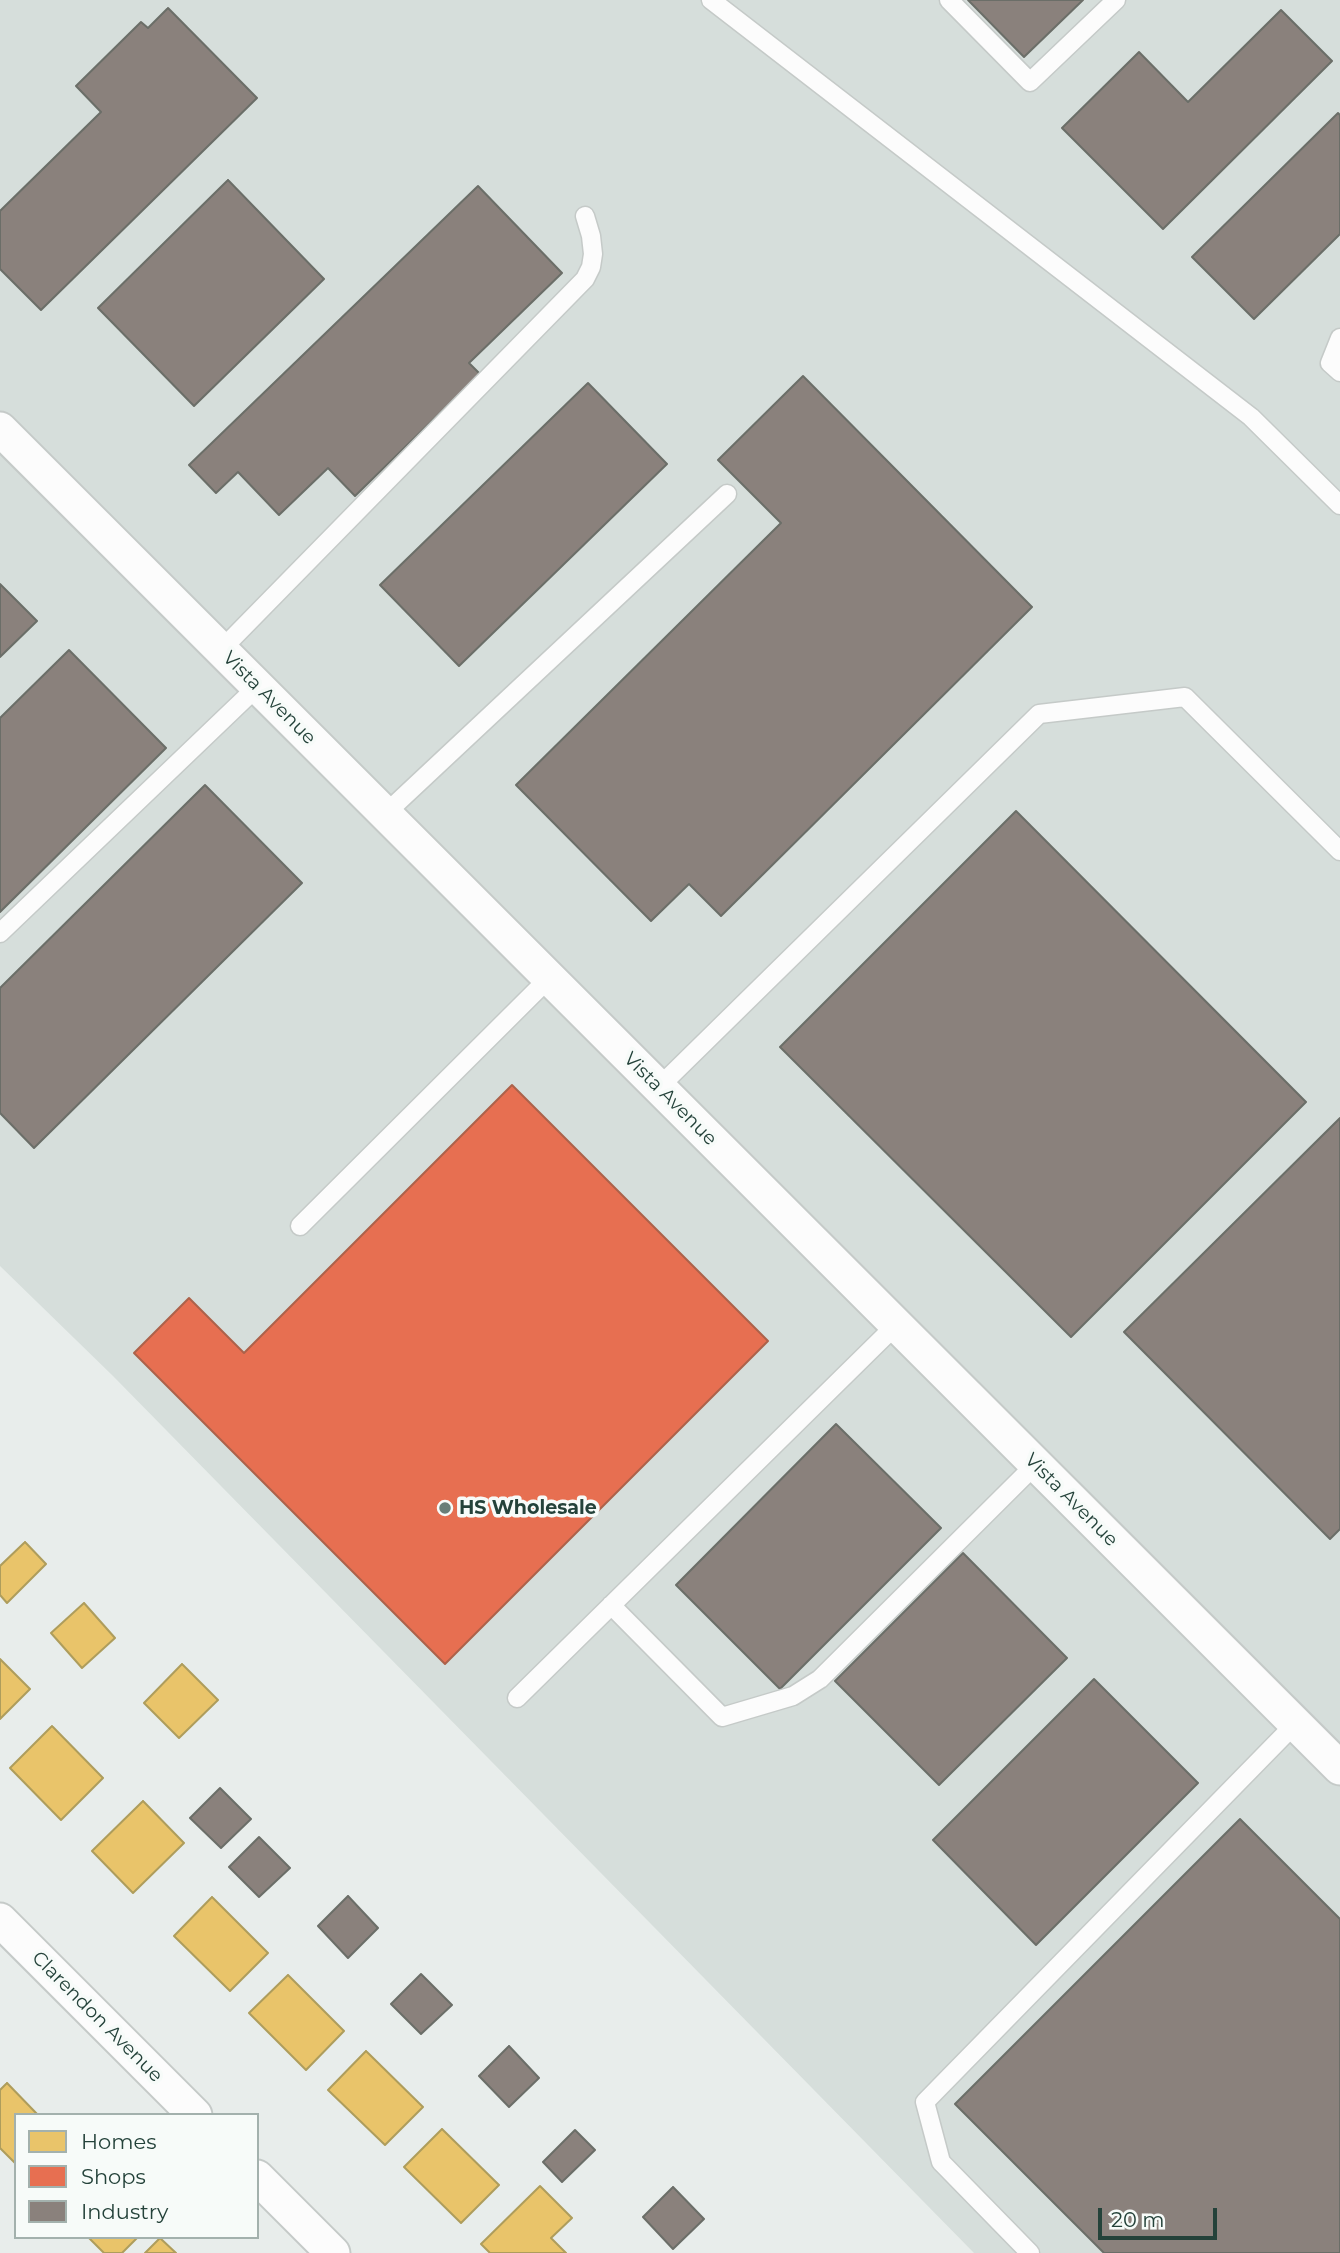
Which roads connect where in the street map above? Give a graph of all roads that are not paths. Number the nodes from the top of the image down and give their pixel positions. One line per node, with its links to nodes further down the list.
1 (711, 0): 9 (lane)
2 (949, 0): 3 (lane)
3 (1116, 0)
4 (585, 216): 10 (lane)
5 (1340, 338): 6 (lane)
6 (1340, 372)
7 (0, 429): 10 (street, Vista Avenue)
8 (727, 494): 12 (lane)
9 (1340, 505)
10 (221, 650): 11 (street, Vista Avenue)
11 (257, 687): 12 (street, Vista Avenue); 14 (lane)
12 (385, 814): 15 (street, Vista Avenue)
13 (1340, 851): 16 (lane)
14 (0, 933)
15 (550, 978): 16 (street, Vista Avenue); 17 (lane)
16 (658, 1088): 18 (street, Vista Avenue)
17 (300, 1226)
18 (897, 1325): 19 (street, Vista Avenue); 20 (lane)
19 (1036, 1464): 20 (lane); 22 (street, Vista Avenue)
20 (611, 1605): 21 (lane)
21 (517, 1698)
22 (1296, 1724): 23 (street, Vista Avenue); 28 (lane)
23 (1340, 1768)
24 (0, 1920): 25 (street, Clarendon Avenue)
25 (193, 2113)
26 (259, 2179): 27 (street)
27 (333, 2253)
28 (1030, 2253)

